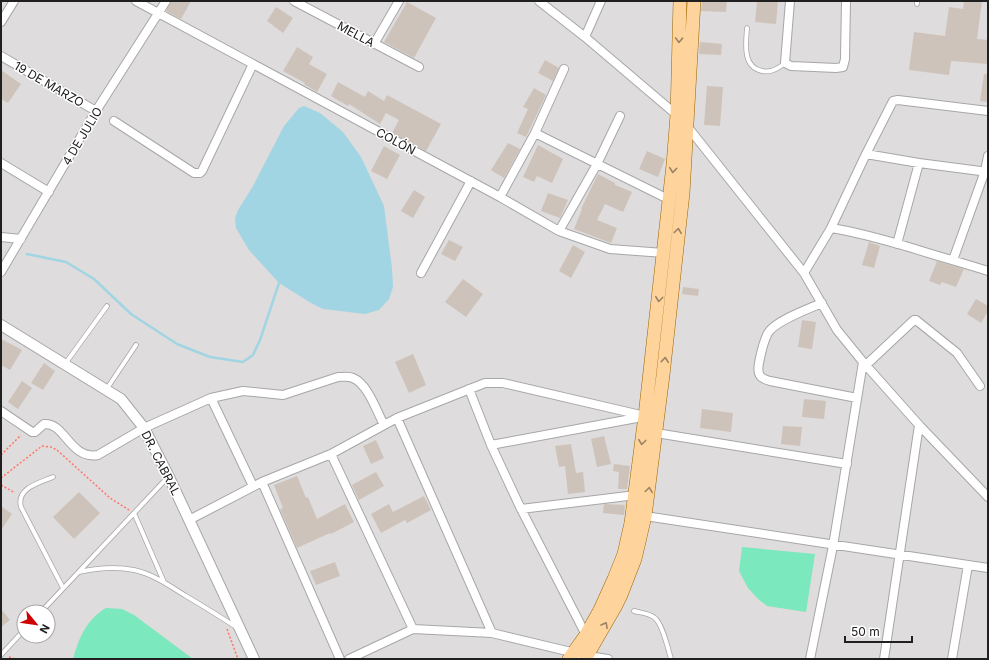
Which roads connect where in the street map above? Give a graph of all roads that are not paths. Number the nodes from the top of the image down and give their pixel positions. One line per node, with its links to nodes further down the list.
1 (14, 1): 13 (street)
2 (136, 1): 12 (street, COLÓN)
3 (166, 1): 12 (street, 4 DE JULIO)
4 (294, 1): 16 (street, MELLA)
5 (399, 1): 16 (street)
6 (539, 1): 15 (street)
7 (601, 1): 15 (street)
8 (680, 1): 24 (main road, one-way to 24)
9 (694, 1): 27 (main road)
10 (790, 1): 18 (street)
11 (846, 1): 18 (street)
12 (159, 13): 19 (street, COLÓN); 22 (street, 4 DE JULIO)
13 (1, 22)
14 (747, 28): 18 (lane)
15 (585, 37): 24 (street)
16 (374, 44): 20 (street, MELLA)
17 (1, 56): 22 (street, 19 DE MARZO)
18 (785, 63)
19 (253, 64): 26 (street); 35 (street, COLÓN)
20 (419, 67)
21 (564, 69): 28 (street)
22 (96, 111): 36 (street, 4 DE JULIO)
23 (988, 111): 29 (street)
24 (677, 115): 27 (street); 38 (main road, one-way to 38)
25 (620, 116): 33 (street)
26 (114, 121)
27 (688, 127): 49 (street); 67 (main road, one-way to 27)
28 (535, 133): 33 (street); 37 (street)
29 (866, 154): 32 (street); 39 (street)
30 (988, 156): 34 (street)
31 (1, 163): 36 (street)
32 (919, 163): 34 (street); 43 (street)
33 (597, 164): 38 (street); 40 (street)
34 (986, 171): 45 (street)
35 (471, 181): 37 (street, COLÓN); 48 (street)
36 (49, 192): 42 (street, 4 DE JULIO)
37 (500, 197): 40 (street, COLÓN)
38 (670, 200): 44 (main road)
39 (831, 228): 43 (street); 49 (street)
40 (559, 231): 44 (street, COLÓN)
41 (1, 237): 42 (street)
42 (21, 239): 46 (street, 4 DE JULIO)
43 (896, 244): 45 (street)
44 (664, 253): 62 (main road, one-way to 62)
45 (953, 260): 47 (street)
46 (1, 272)
47 (988, 272)
48 (421, 273)
49 (804, 273): 50 (street)
50 (822, 303): 55 (street); 60 (street)
51 (107, 306): 54 (lane)
52 (1, 325): 54 (street, DR. CABRAL)
53 (136, 345): 58 (lane)
54 (64, 364): 58 (street, DR. CABRAL)
55 (865, 364): 56 (street); 60 (street); 64 (street)
56 (980, 386)
57 (469, 389): 62 (street); 63 (street); 68 (street)
58 (106, 390): 66 (street, DR. CABRAL)
59 (211, 398): 65 (street); 66 (street); 74 (street)
60 (857, 398): 70 (street)
61 (1, 411): 66 (street)
62 (645, 416): 68 (street); 75 (main road, one-way to 75)
63 (397, 418): 65 (street); 92 (street)
64 (919, 425): 76 (street); 82 (street)
65 (384, 426): 69 (street)
66 (144, 428): 72 (street, DR. CABRAL)
67 (656, 433): 70 (street); 79 (main road, one-way to 67)
68 (491, 445): 77 (street)
69 (331, 454): 73 (street); 90 (street)
70 (847, 464): 81 (street)
71 (53, 477): 87 (lane)
72 (169, 477): 78 (lane); 80 (street, DR. CABRAL)
73 (262, 482): 74 (street); 98 (street)
74 (253, 486): 80 (street)
75 (636, 495): 77 (street); 93 (main road)
76 (988, 497)
77 (521, 509): 93 (street)
78 (134, 513): 85 (lane); 86 (lane)
79 (645, 516): 81 (street); 96 (main road, one-way to 79)
80 (188, 520): 91 (street, DR. CABRAL)
81 (833, 546): 82 (street); 102 (street)
82 (900, 555): 83 (street); 103 (street)
83 (968, 565): 84 (street); 104 (street)
84 (988, 568)
85 (78, 572): 86 (lane); 87 (lane)
86 (165, 583): 91 (lane)
87 (63, 588): 88 (lane)
88 (48, 604)
89 (634, 611): 101 (lane)
90 (413, 628): 92 (street); 99 (street)
91 (240, 629): 97 (street, DR. CABRAL)
92 (492, 633): 96 (street)
93 (586, 635): 96 (main road)
94 (16, 639): 95 (lane)
95 (1, 655)
96 (579, 657): 100 (street)
97 (254, 659)
98 (340, 659)
99 (349, 659)
100 (608, 659)
101 (671, 659)
102 (810, 659)
103 (884, 659)
104 (952, 659)

